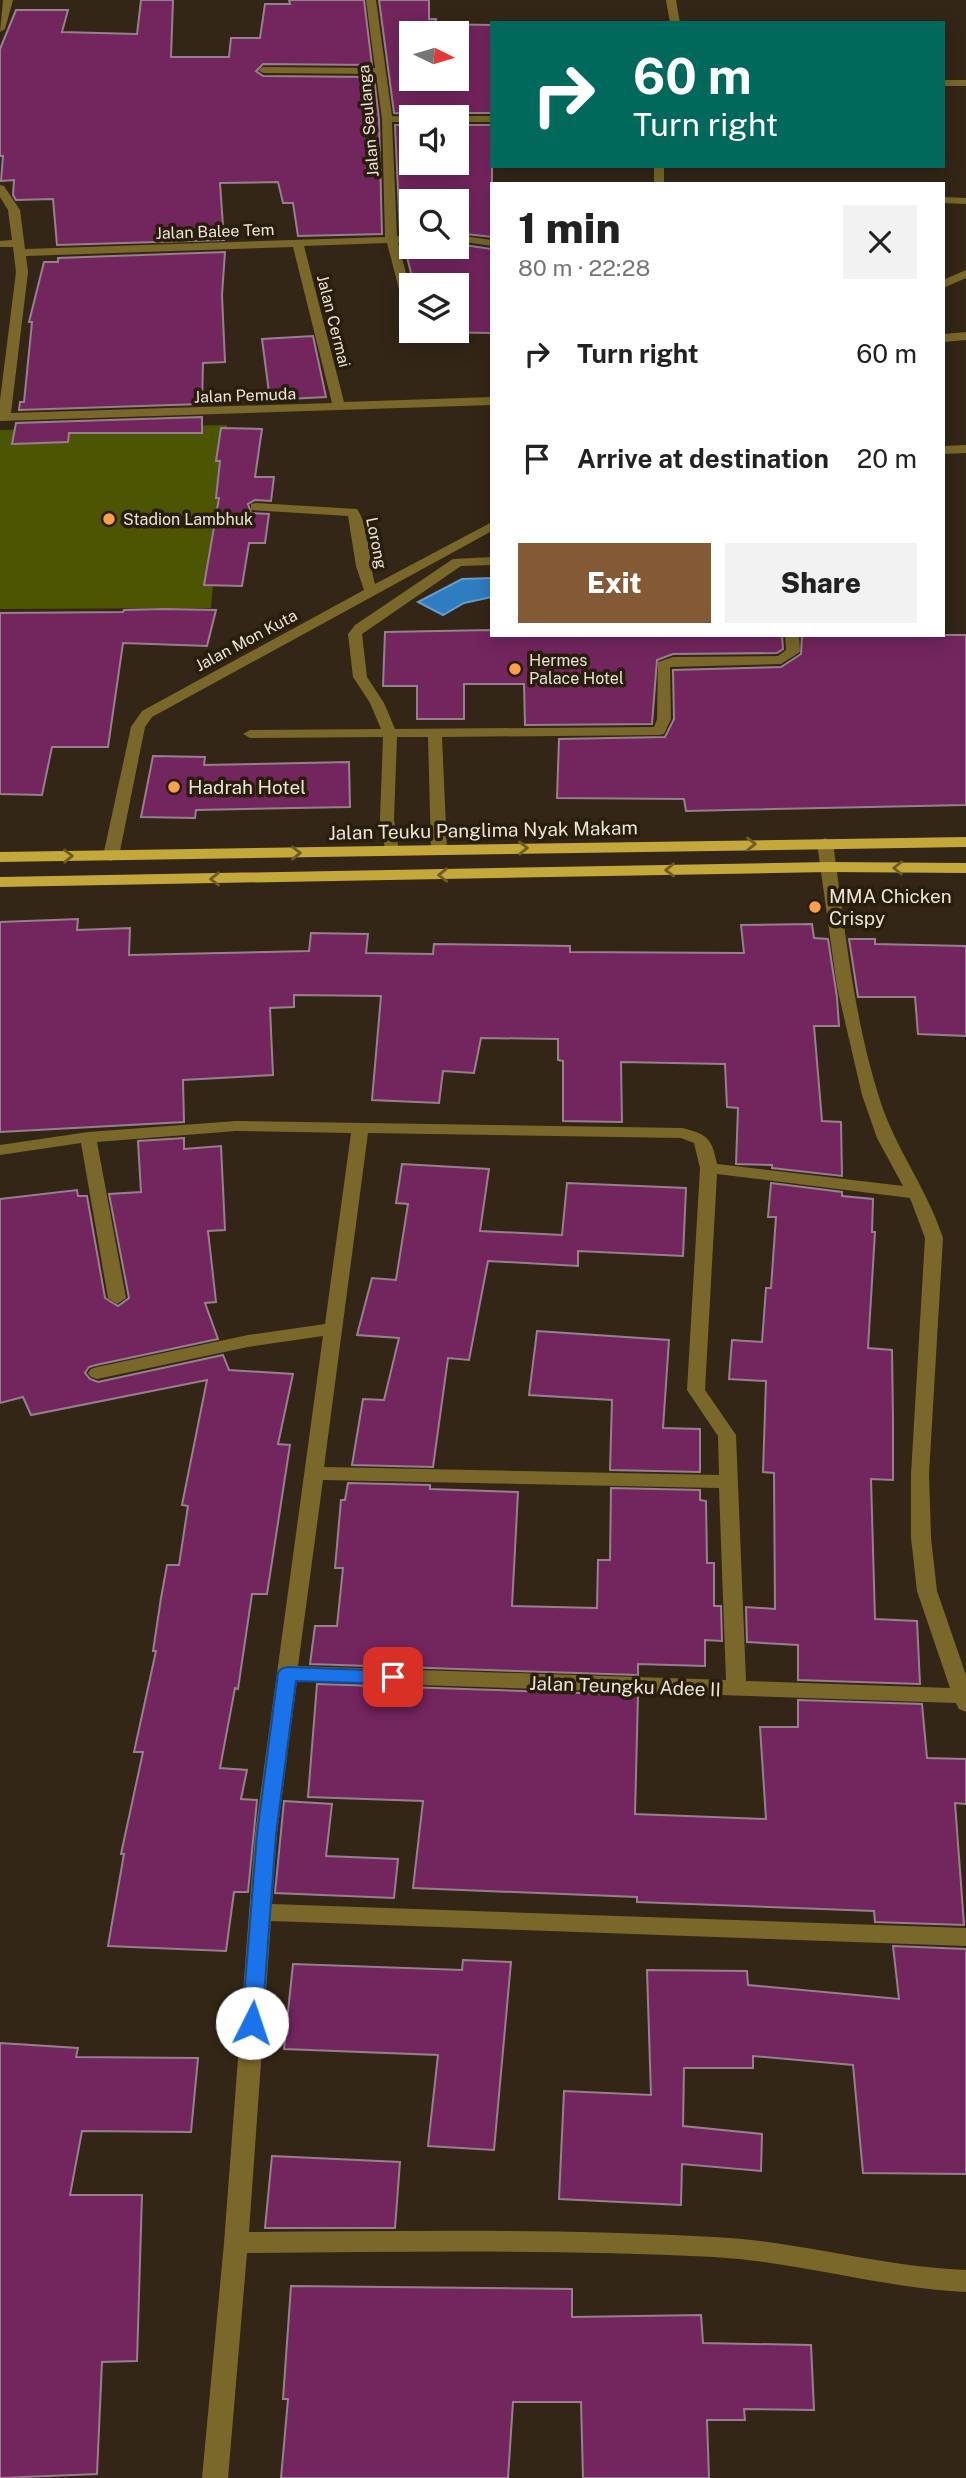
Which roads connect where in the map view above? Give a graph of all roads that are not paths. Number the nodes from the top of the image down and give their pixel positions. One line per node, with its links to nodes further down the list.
1 (8, 0): 5 (street)
2 (370, 0): 7 (street, Jalan Seulanga)
3 (671, 0): 4 (street)
4 (675, 21)
5 (0, 29)
6 (263, 70): 7 (street)
7 (380, 71): 10 (street, Jalan Seulanga)
8 (945, 83): 9 (street)
9 (966, 83)
10 (387, 119): 11 (street); 17 (street, Jalan Seulanga)
11 (399, 119)
12 (469, 119): 13 (street)
13 (490, 119)
14 (0, 188): 23 (street)
15 (945, 200): 16 (street)
16 (966, 201)
17 (391, 239): 18 (street, Jalan Balee Tem); 22 (street, Jalan Balee Tem); 24 (street, Jalan Seulanga)
18 (399, 239)
19 (469, 240): 20 (street)
20 (490, 243)
21 (0, 244): 23 (street, Jalan Balee Tem)
22 (298, 244): 23 (street, Jalan Balee Tem); 32 (street, Jalan Cermai)
23 (19, 248): 28 (street)
24 (400, 273)
25 (966, 273): 26 (street)
26 (945, 284)
27 (0, 323): 28 (street)
28 (17, 323): 33 (street)
29 (966, 336): 30 (street)
30 (945, 338)
31 (490, 401): 32 (street, Jalan Pemuda)
32 (339, 407): 33 (street, Jalan Pemuda)
33 (2, 417)
34 (966, 449): 35 (street)
35 (945, 450)
36 (256, 507): 39 (street, Lorong)
37 (490, 527): 39 (street, Jalan Mon Kuta)
38 (490, 561): 43 (street)
39 (371, 592): 48 (street, Jalan Mon Kuta)
40 (792, 637): 41 (street)
41 (435, 732): 43 (street); 46 (street)
42 (250, 734): 43 (street)
43 (390, 734): 47 (street)
44 (966, 842): 45 (main road, Jalan Teuku Panglima Nyak Makam)
45 (825, 843): 46 (main road, Jalan Teuku Panglima Nyak Makam, one-way to 45); 50 (street)
46 (439, 850): 47 (main road, Jalan Teuku Panglima Nyak Makam)
47 (384, 852): 48 (main road, Jalan Teuku Panglima Nyak Makam, one-way to 47); 52 (main road)
48 (111, 856): 49 (main road, Jalan Teuku Panglima Nyak Makam, one-way to 48)
49 (0, 857)
50 (829, 867): 51 (main road, one-way to 50); 52 (main road, one-way to 52); 58 (street)
51 (966, 867)
52 (377, 876): 53 (main road, one-way to 53)
53 (0, 883)
54 (359, 1128): 55 (street); 57 (street); 60 (street)
55 (88, 1137): 56 (street); 59 (street)
56 (0, 1150)
57 (709, 1168): 58 (street); 63 (street)
58 (915, 1193): 66 (street)
59 (117, 1298)
60 (332, 1329): 61 (street); 62 (street)
61 (96, 1373)
62 (313, 1473): 63 (street); 64 (street)
63 (730, 1482): 65 (street)
64 (287, 1673): 65 (street, Jalan Teungku Adee II); 67 (street)
65 (736, 1690): 66 (street, Jalan Teungku Adee II)
66 (964, 1700)
67 (260, 1913): 68 (street); 69 (street)
68 (966, 1937)
69 (236, 2244): 70 (street); 71 (street)
70 (966, 2281)
71 (215, 2478)

